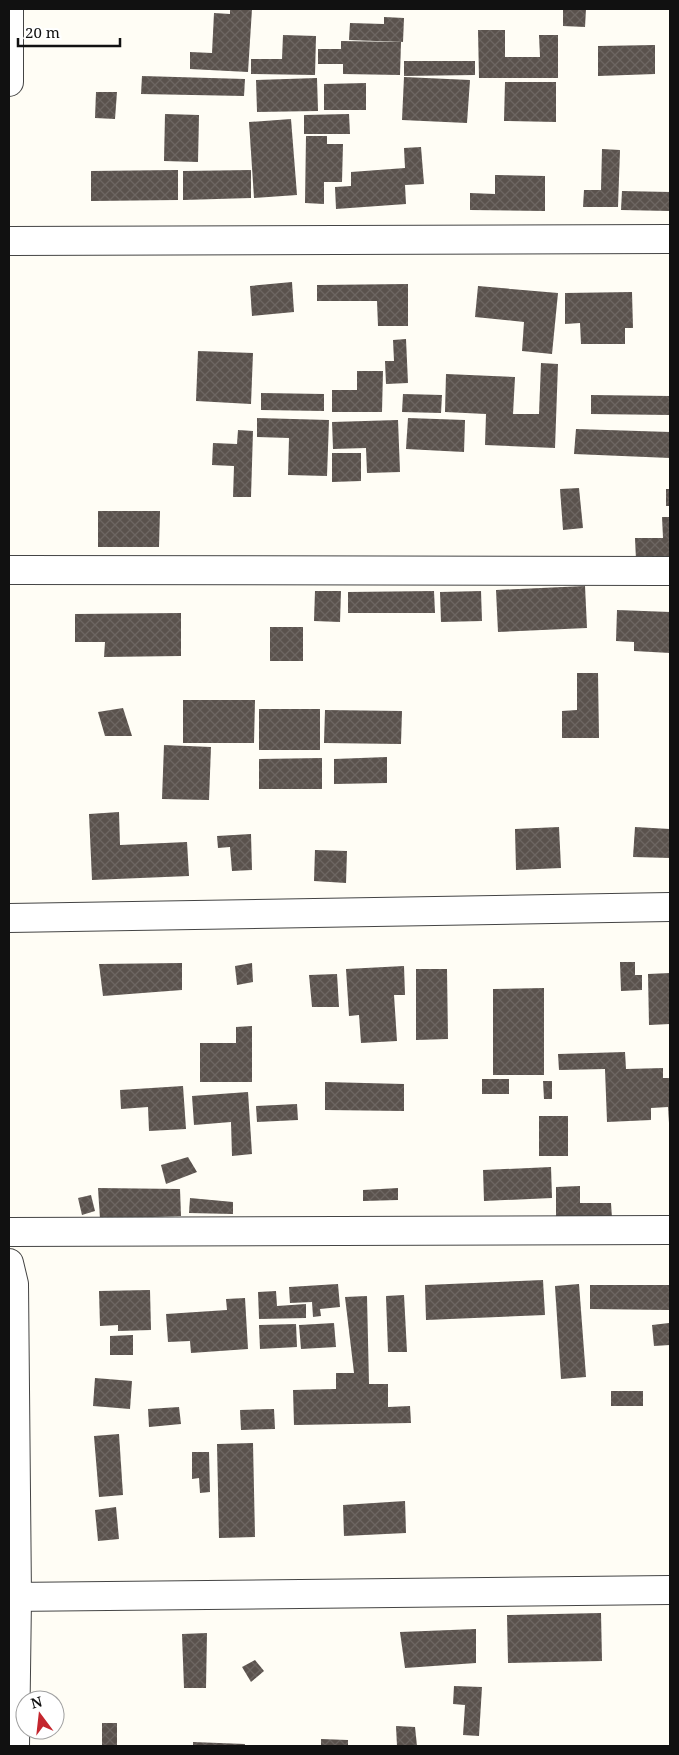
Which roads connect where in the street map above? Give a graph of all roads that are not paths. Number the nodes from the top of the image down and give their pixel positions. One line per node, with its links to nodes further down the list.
1 (9, 9): 2 (street)
2 (9, 82)
3 (670, 239): 4 (street)
4 (9, 241)
5 (9, 570): 6 (street)
6 (670, 571)
7 (670, 907): 8 (street)
8 (9, 918)
9 (670, 1230): 10 (street)
10 (9, 1232)
11 (9, 1263): 12 (street)
12 (13, 1549): 14 (street)
13 (670, 1590): 14 (street)
14 (13, 1597): 15 (street)
15 (14, 1746)

